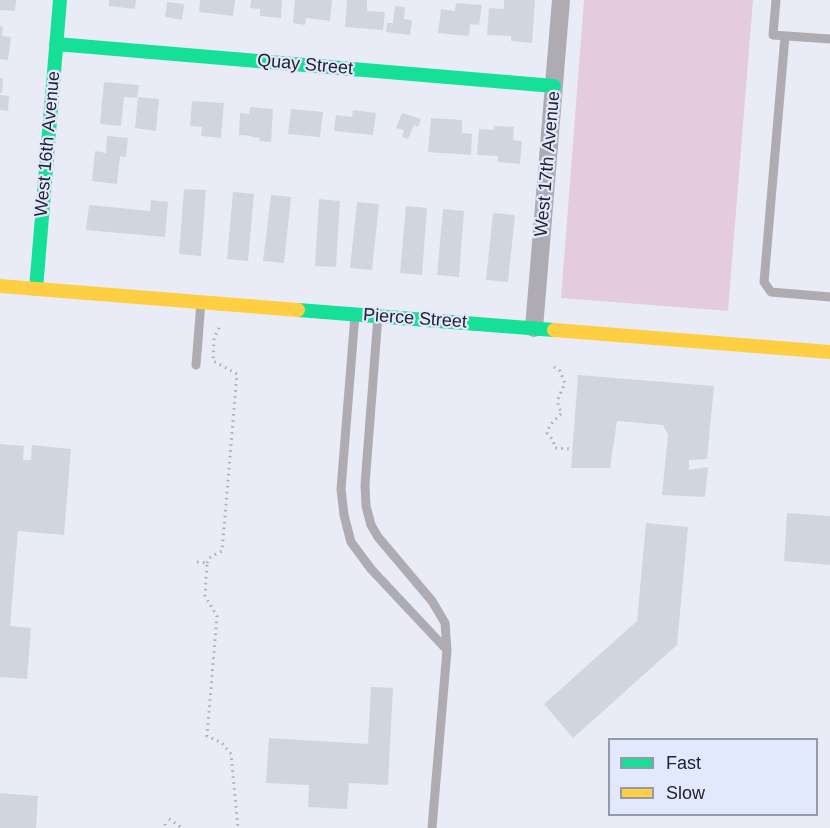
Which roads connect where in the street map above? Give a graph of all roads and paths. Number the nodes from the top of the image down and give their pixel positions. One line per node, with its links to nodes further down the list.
1 (60, 0): 6 (street, West 16th Avenue)
2 (561, 0): 7 (street, West 17th Avenue)
3 (776, 0): 4 (lane)
4 (785, 36): 5 (lane); 10 (lane)
5 (830, 39)
6 (56, 44): 7 (street, Quay Street); 9 (street, West 16th Avenue)
7 (554, 86): 15 (street, West 17th Avenue)
8 (0, 286): 9 (street, Pierce Street)
9 (36, 289): 11 (street, Pierce Street)
10 (830, 297)
11 (201, 302): 12 (street, Pierce Street); 17 (lane)
12 (355, 314): 13 (street, Pierce Street); 22 (lane)
13 (378, 316): 15 (street, Pierce Street); 22 (lane)
14 (220, 326): 21 (path)
15 (534, 328): 16 (street, Pierce Street)
16 (830, 352)
17 (196, 365)
18 (554, 367): 19 (path)
19 (572, 449)
20 (197, 562): 21 (path)
21 (207, 563): 25 (path)
22 (447, 650): 26 (lane)
23 (169, 819): 24 (path)
24 (182, 828)
25 (238, 828)
26 (432, 828)

